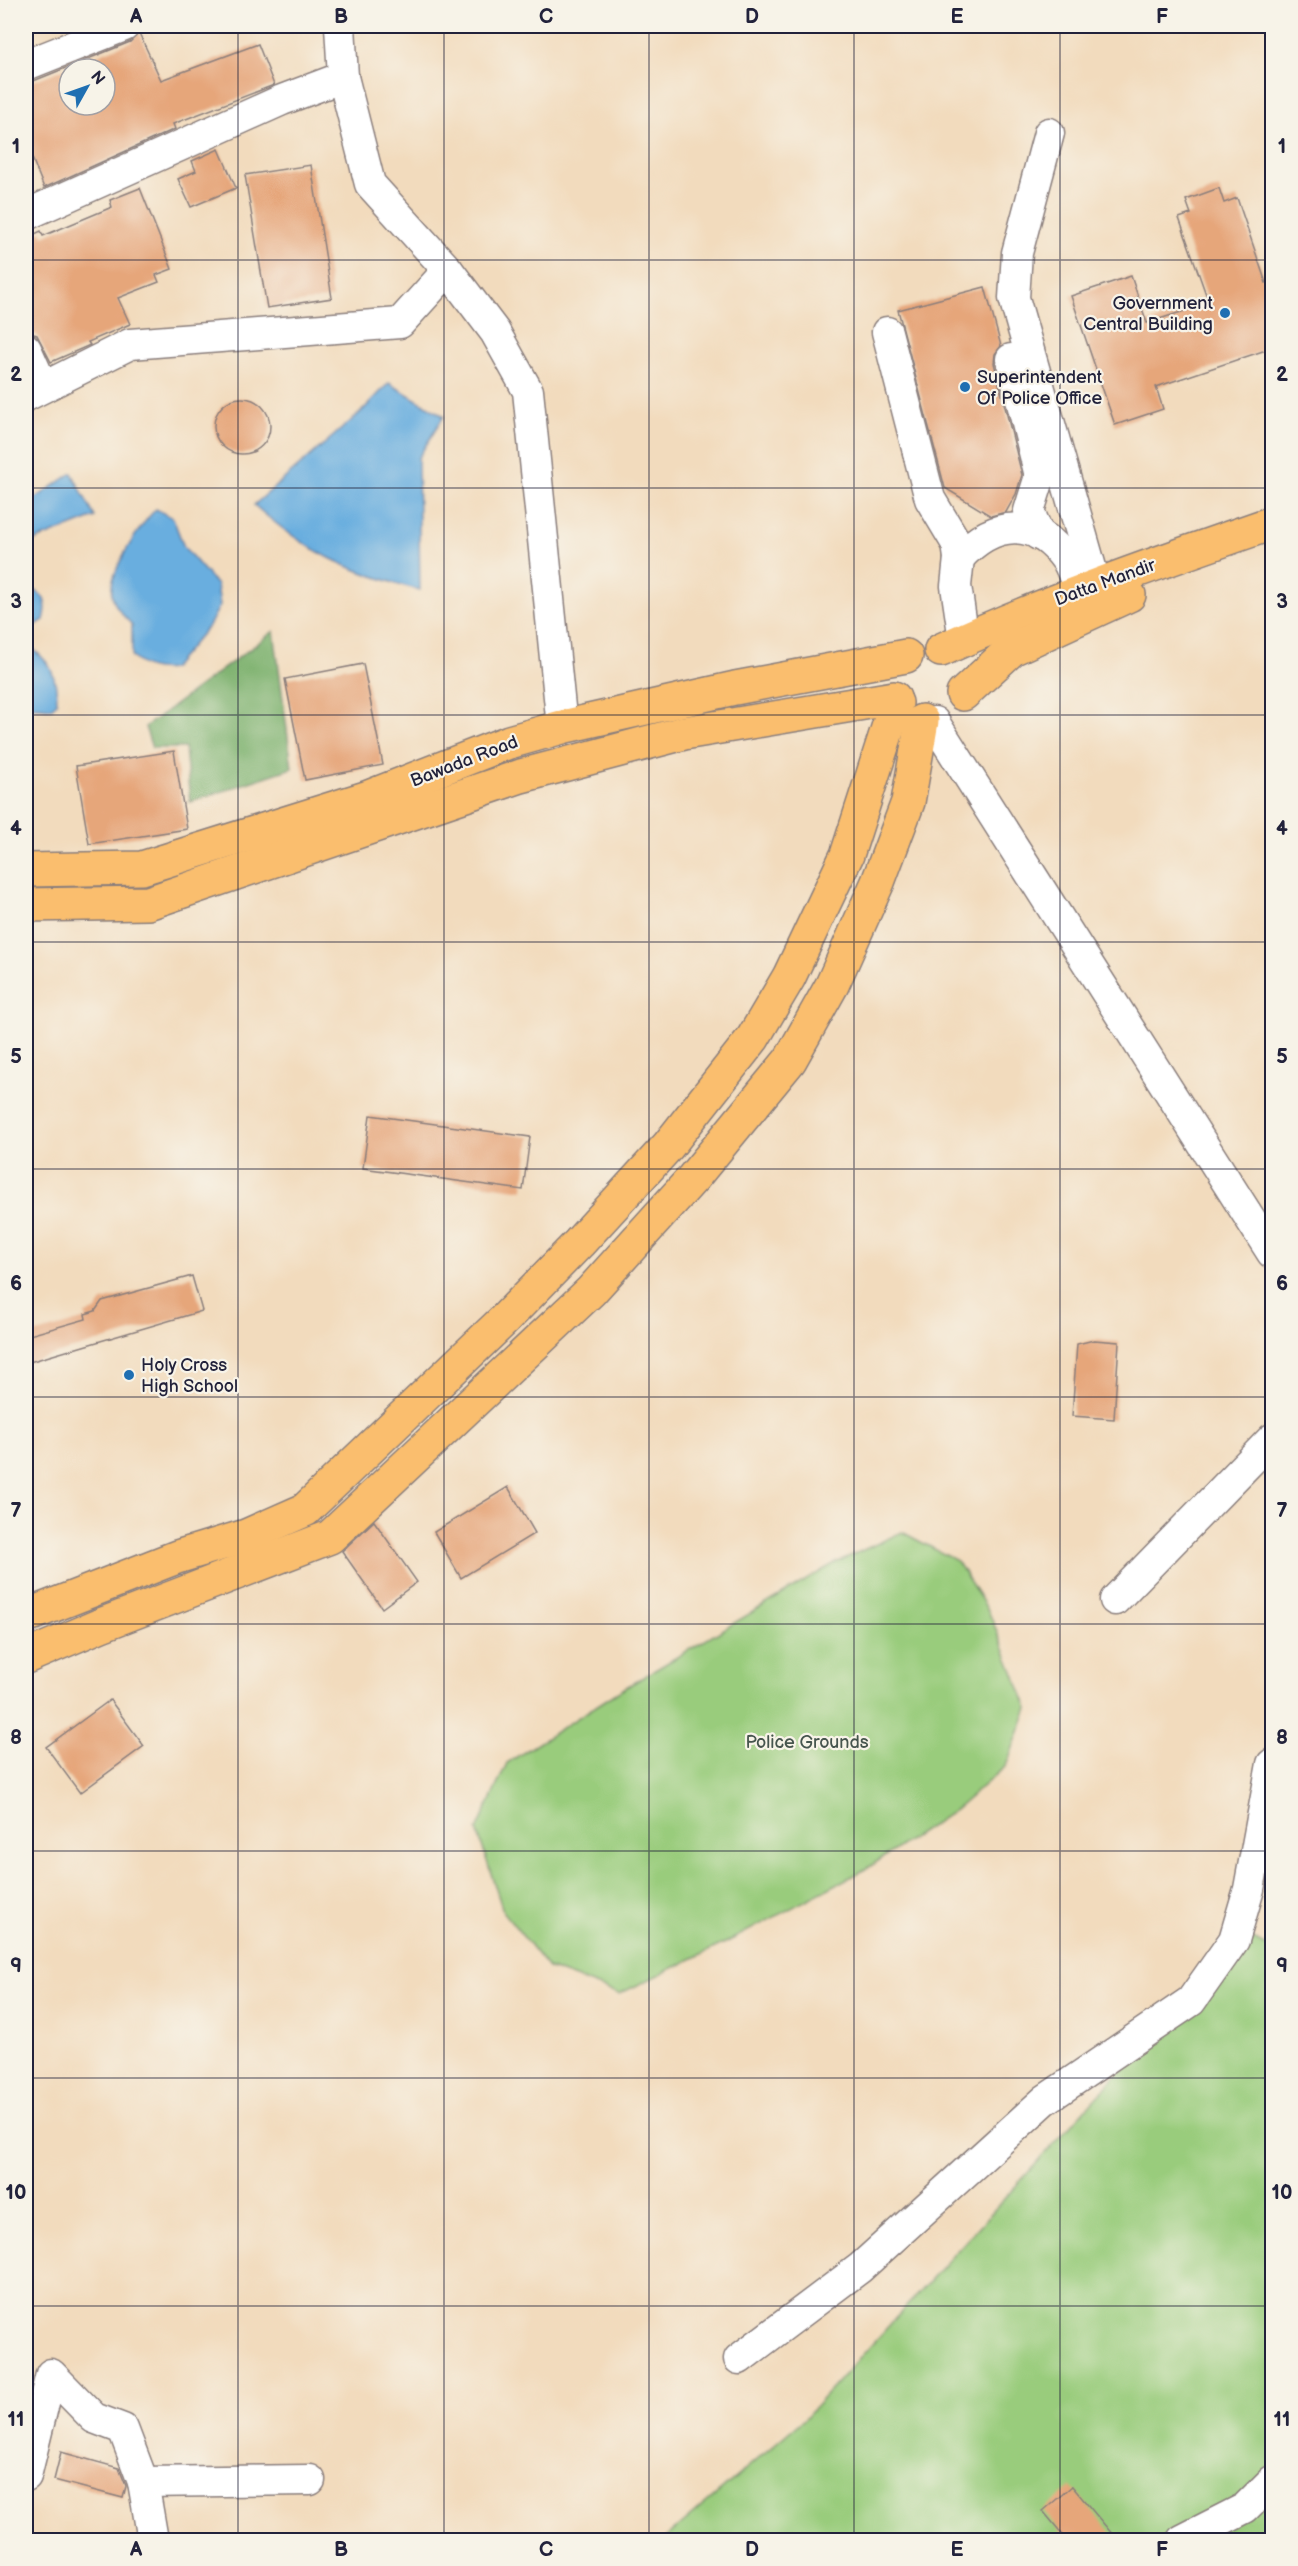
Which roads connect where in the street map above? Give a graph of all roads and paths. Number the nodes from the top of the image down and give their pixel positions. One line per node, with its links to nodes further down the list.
1 (124, 26): 3 (street)
2 (340, 26): 4 (street)
3 (26, 65)
4 (343, 77): 6 (street); 7 (street)
5 (1049, 133): 16 (street)
6 (26, 215)
7 (448, 270): 11 (street); 22 (street)
8 (996, 301): 13 (street)
9 (887, 332): 15 (street)
10 (26, 349): 11 (street)
11 (34, 392)
12 (1272, 523): 16 (main road, Datta Mandir)
13 (1039, 535): 15 (street); 16 (street)
14 (1272, 545): 19 (main road)
15 (959, 558): 17 (street)
16 (1088, 588): 17 (main road, Datta Mandir)
17 (952, 645): 18 (main road); 19 (main road)
18 (906, 656): 20 (main road); 22 (main road, Bawada Road)
19 (963, 694): 21 (main road)
20 (895, 700): 21 (main road); 24 (main road); 27 (main road)
21 (928, 722): 25 (street); 28 (main road)
22 (562, 727): 23 (main road, Bawada Road)
23 (26, 870)
24 (26, 905)
25 (1272, 1253)
26 (1272, 1438): 29 (street)
27 (305, 1510): 28 (main road); 30 (main road)
28 (330, 1537): 31 (main road)
29 (1115, 1600)
30 (26, 1616)
31 (26, 1657)
32 (1272, 1764): 33 (street)
33 (1261, 1888): 34 (street)
34 (739, 2359)
35 (26, 2476): 38 (street)
36 (310, 2480): 38 (street)
37 (1272, 2481): 40 (street)
38 (143, 2482): 39 (street)
39 (153, 2541)
40 (1182, 2541)

